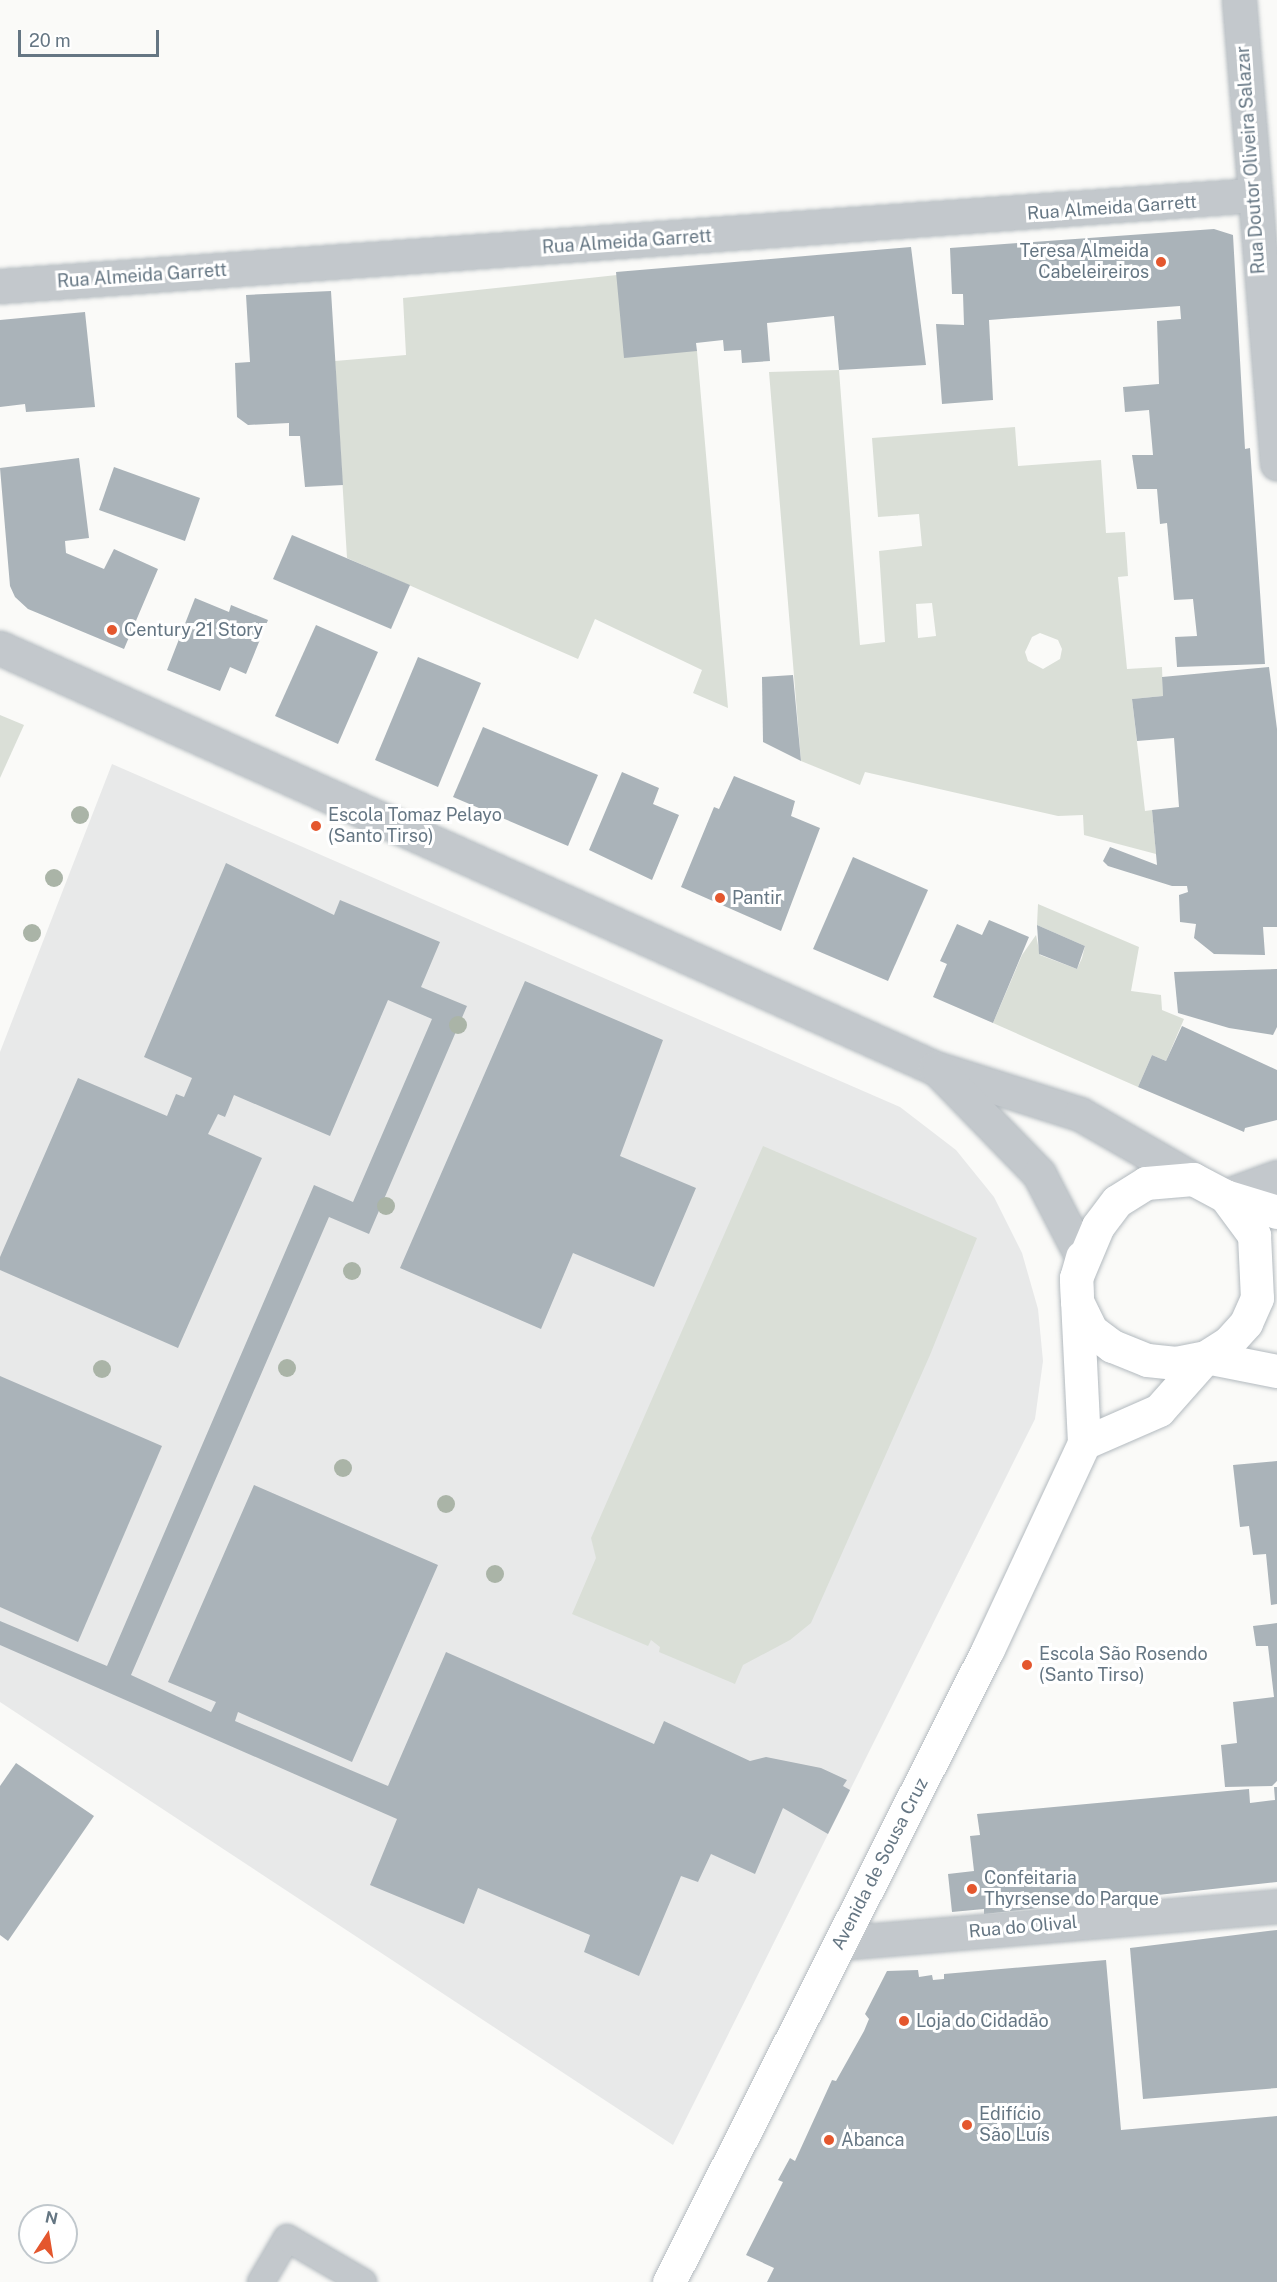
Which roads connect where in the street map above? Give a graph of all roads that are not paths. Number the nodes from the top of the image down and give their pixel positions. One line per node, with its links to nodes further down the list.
1 (1239, 0): 2 (street, Rua Doutor Oliveira Salazar)
2 (1253, 195): 3 (street, Rua Almeida Garrett); 4 (street, Rua Doutor Oliveira Salazar)
3 (0, 286)
4 (1277, 463)
5 (0, 648): 6 (street)
6 (935, 1068): 8 (street); 11 (street)
7 (1277, 1177): 9 (street)
8 (1193, 1179): 9 (main road); 11 (main road)
9 (1224, 1196): 10 (main road); 13 (main road)
10 (1277, 1212)
11 (1082, 1257): 12 (street)
12 (1077, 1301): 13 (main road); 15 (street)
13 (1206, 1357): 14 (main road); 15 (main road)
14 (1277, 1371)
15 (1084, 1443): 17 (main road, Avenida de Sousa Cruz)
16 (1277, 1906): 17 (street, Rua do Olival)
17 (840, 1943): 20 (main road, Avenida de Sousa Cruz)
18 (261, 2282): 19 (lane)
19 (363, 2282)
20 (669, 2282)

